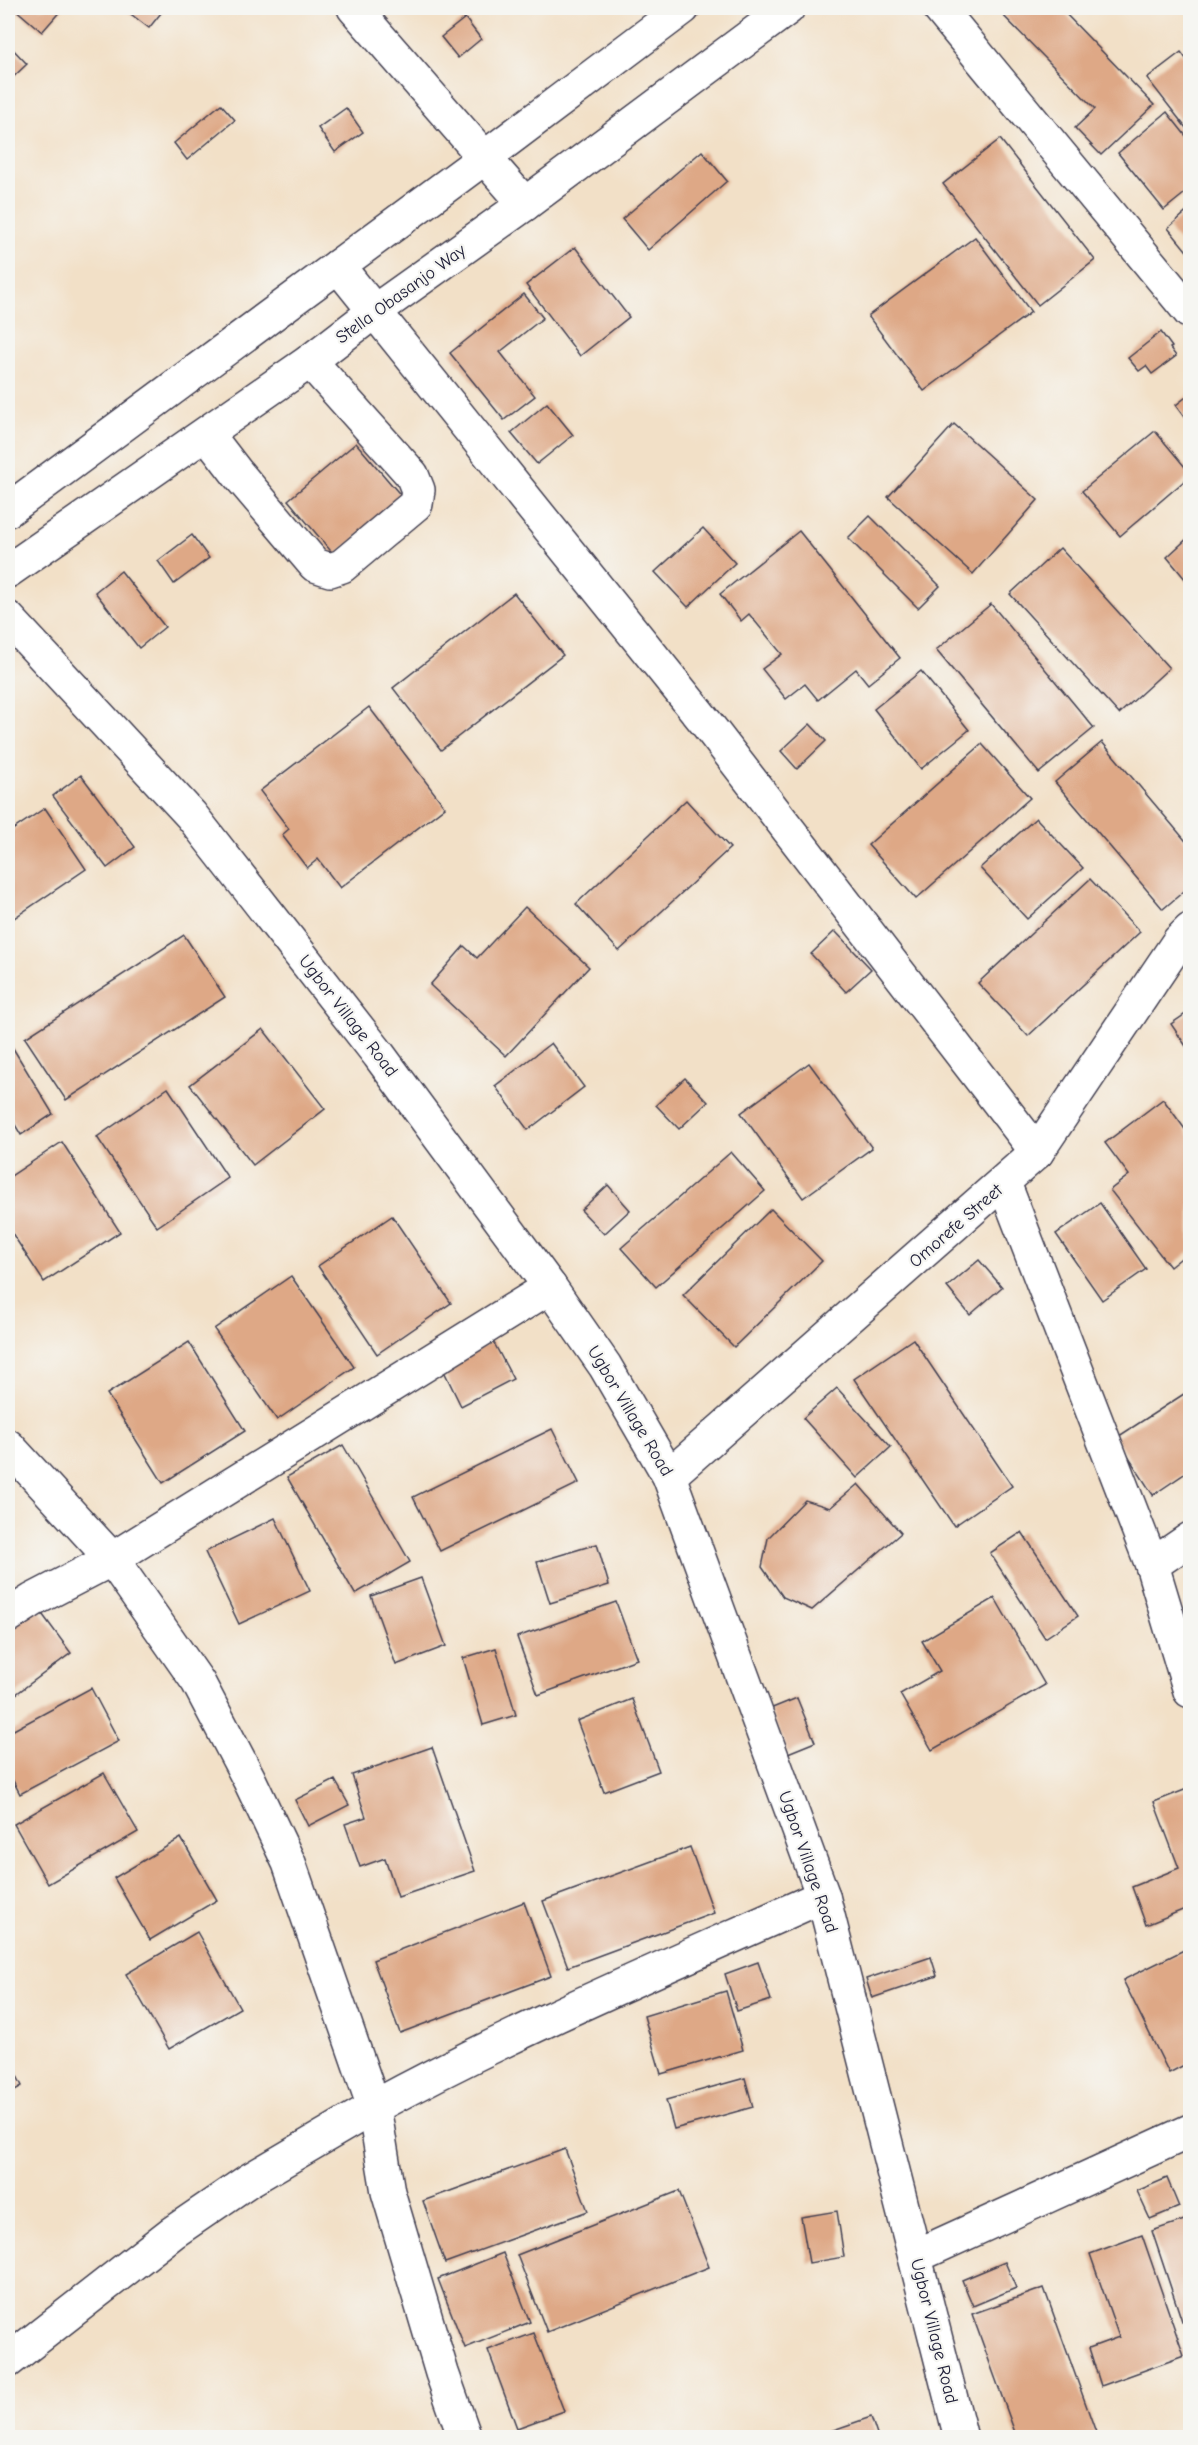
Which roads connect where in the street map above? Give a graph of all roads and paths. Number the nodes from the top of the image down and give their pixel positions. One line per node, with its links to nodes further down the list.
1 (354, 8): 5 (street)
2 (683, 8): 5 (street)
3 (788, 8): 6 (street, Stella Obasanjo Way)
4 (939, 8): 9 (street)
5 (484, 159): 6 (street); 7 (street)
6 (525, 204): 8 (street, Stella Obasanjo Way)
7 (338, 266): 8 (street); 12 (street)
8 (375, 311): 10 (street, Stella Obasanjo Way); 16 (street)
9 (1191, 312)
10 (310, 361): 11 (street, Stella Obasanjo Way); 11 (street)
11 (207, 434): 13 (street, Stella Obasanjo Way)
12 (8, 510)
13 (8, 569)
14 (8, 618): 18 (street, Ugbor Village Road)
15 (1191, 930): 16 (street, Omorefe Street)
16 (1037, 1152): 17 (street, Omorefe Street)
17 (1004, 1183): 20 (street, Omorefe Street); 23 (street)
18 (550, 1287): 20 (street, Ugbor Village Road); 22 (street)
19 (8, 1446): 22 (street)
20 (669, 1476): 26 (street, Ugbor Village Road)
21 (1191, 1539): 23 (street)
22 (112, 1559): 24 (street); 27 (street)
23 (1152, 1565): 25 (street)
24 (8, 1616)
25 (1191, 1691)
26 (823, 1896): 27 (street); 29 (street, Ugbor Village Road)
27 (374, 2107): 30 (street); 31 (street)
28 (1191, 2131): 29 (street)
29 (916, 2256): 32 (street, Ugbor Village Road)
30 (8, 2361)
31 (465, 2438)
32 (961, 2438)

